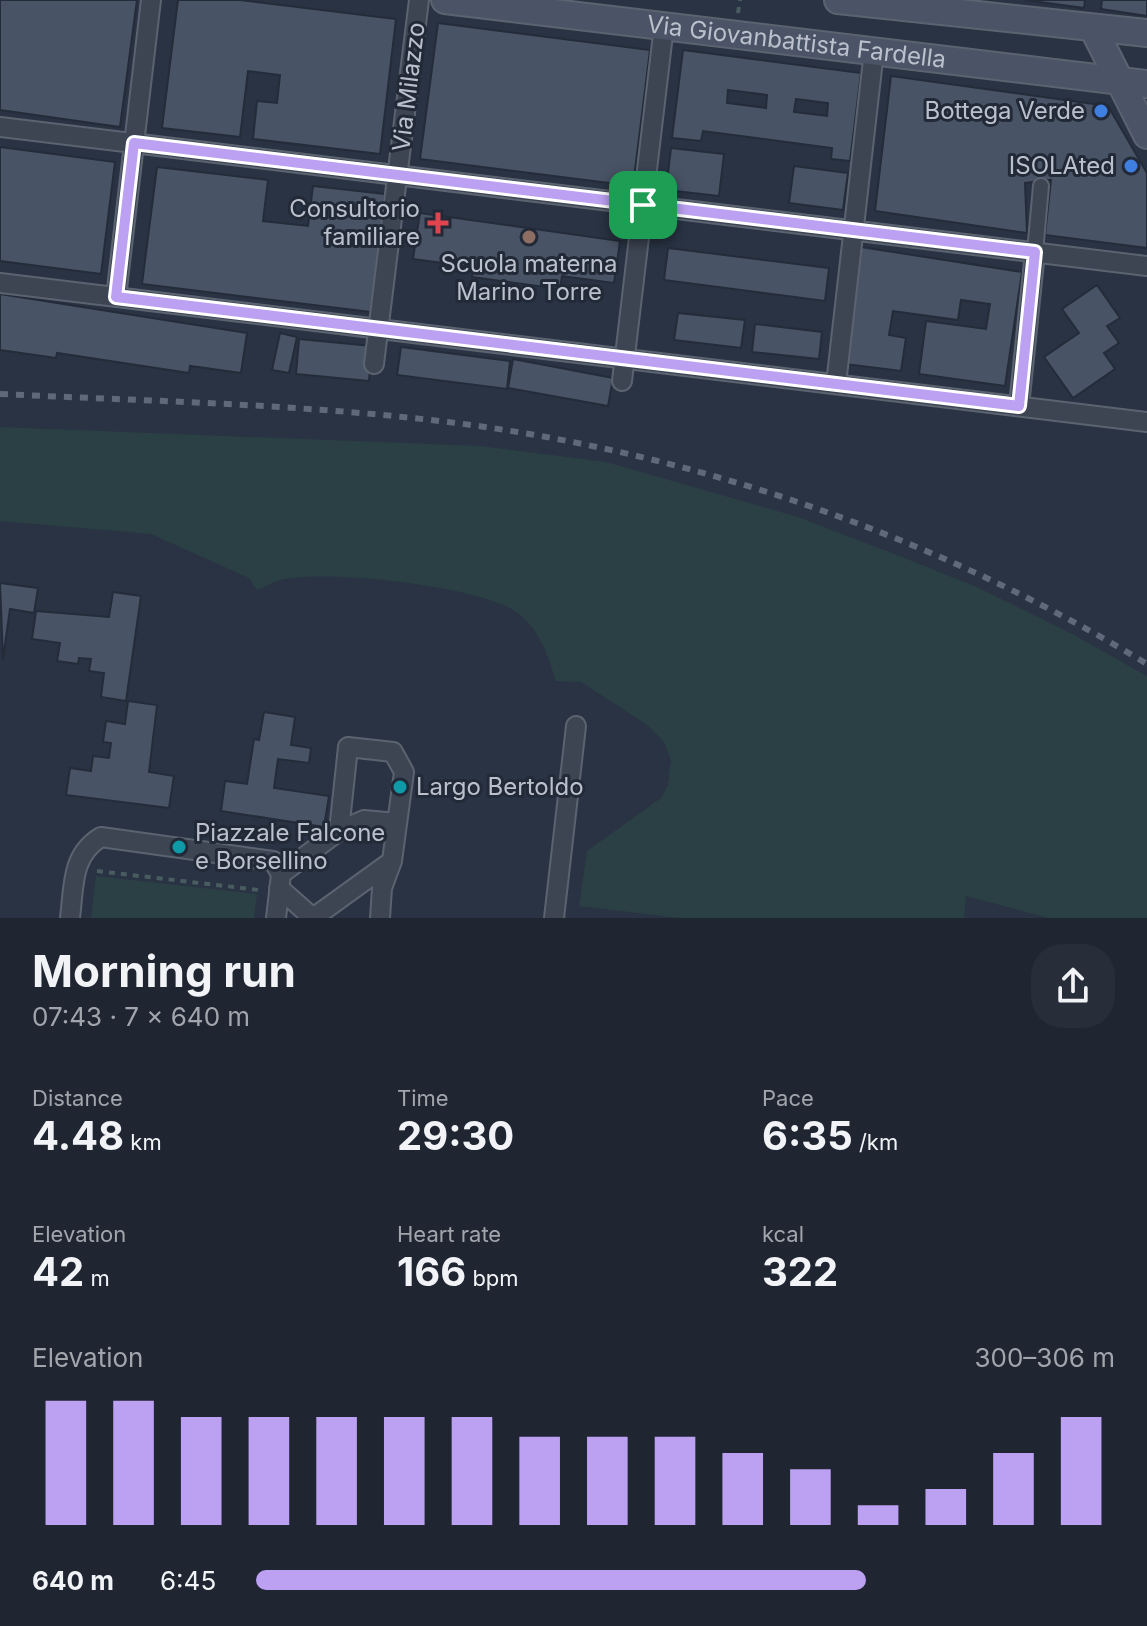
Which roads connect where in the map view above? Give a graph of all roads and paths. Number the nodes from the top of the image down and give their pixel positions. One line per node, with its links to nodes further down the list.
1 (151, 0): 13 (street)
2 (419, 0): 14 (street, Via Milazzo)
3 (445, 0): 5 (main road, Via Giovanbattista Fardella)
4 (838, 0): 6 (main road, Via Giovanbattista Fardella)
5 (664, 26): 8 (main road, Via Giovanbattista Fardella); 16 (street)
6 (1093, 28): 7 (main road, Via Giovanbattista Fardella); 9 (main road)
7 (1147, 33)
8 (874, 51): 9 (main road, Via Giovanbattista Fardella); 17 (street)
9 (1117, 80): 10 (main road, Via Giovanbattista Fardella); 12 (main road)
10 (1147, 84)
11 (0, 127): 13 (street)
12 (1147, 135)
13 (134, 143): 14 (street); 21 (street)
14 (397, 175): 16 (street); 22 (street, Via Milazzo)
15 (1041, 186): 18 (street)
16 (643, 205): 17 (street); 23 (street)
17 (853, 230): 18 (street); 26 (street)
18 (1035, 252): 19 (street); 27 (street)
19 (1147, 266)
20 (0, 283): 21 (street)
21 (116, 297): 22 (street)
22 (378, 329): 23 (street); 24 (street, Via Milazzo)
23 (625, 359): 25 (street); 26 (street)
24 (374, 364)
25 (622, 381)
26 (836, 384): 27 (street)
27 (1019, 406): 28 (street)
28 (1147, 422)
29 (576, 726): 39 (street)
30 (397, 823): 31 (street); 31 (street); 32 (street)
31 (339, 831): 34 (street)
32 (392, 861): 37 (street); 38 (street)
33 (91, 870): 34 (path)
34 (274, 884): 35 (street); 36 (street); 37 (street)
35 (70, 918)
36 (276, 918)
37 (313, 918)
38 (380, 918)
39 (554, 918)

